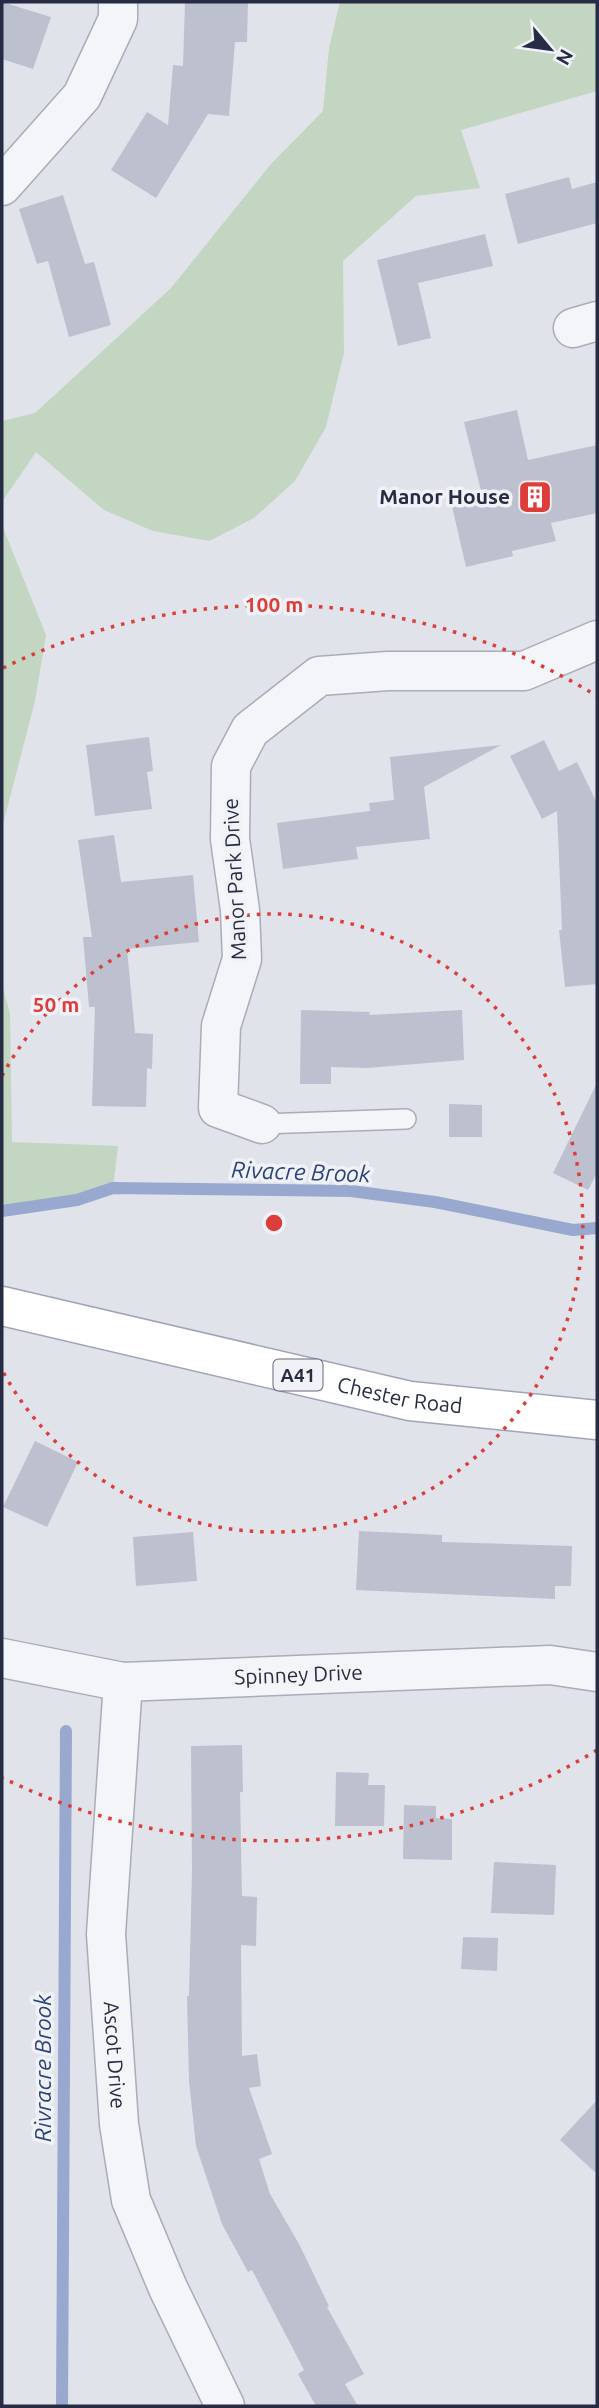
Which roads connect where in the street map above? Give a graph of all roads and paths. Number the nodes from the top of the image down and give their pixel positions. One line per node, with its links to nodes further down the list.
1 (118, 2): 2 (street)
2 (2, 186)
3 (597, 640): 5 (street, Manor Park Drive)
4 (406, 1119): 5 (lane)
5 (262, 1124)
6 (2, 1306): 7 (main road, Chester Road / A41)
7 (597, 1420)
8 (2, 1658): 10 (street, Spinney Drive)
9 (597, 1671): 10 (street, Spinney Drive)
10 (123, 1682): 11 (street, Ascot Drive)
11 (225, 2406)

